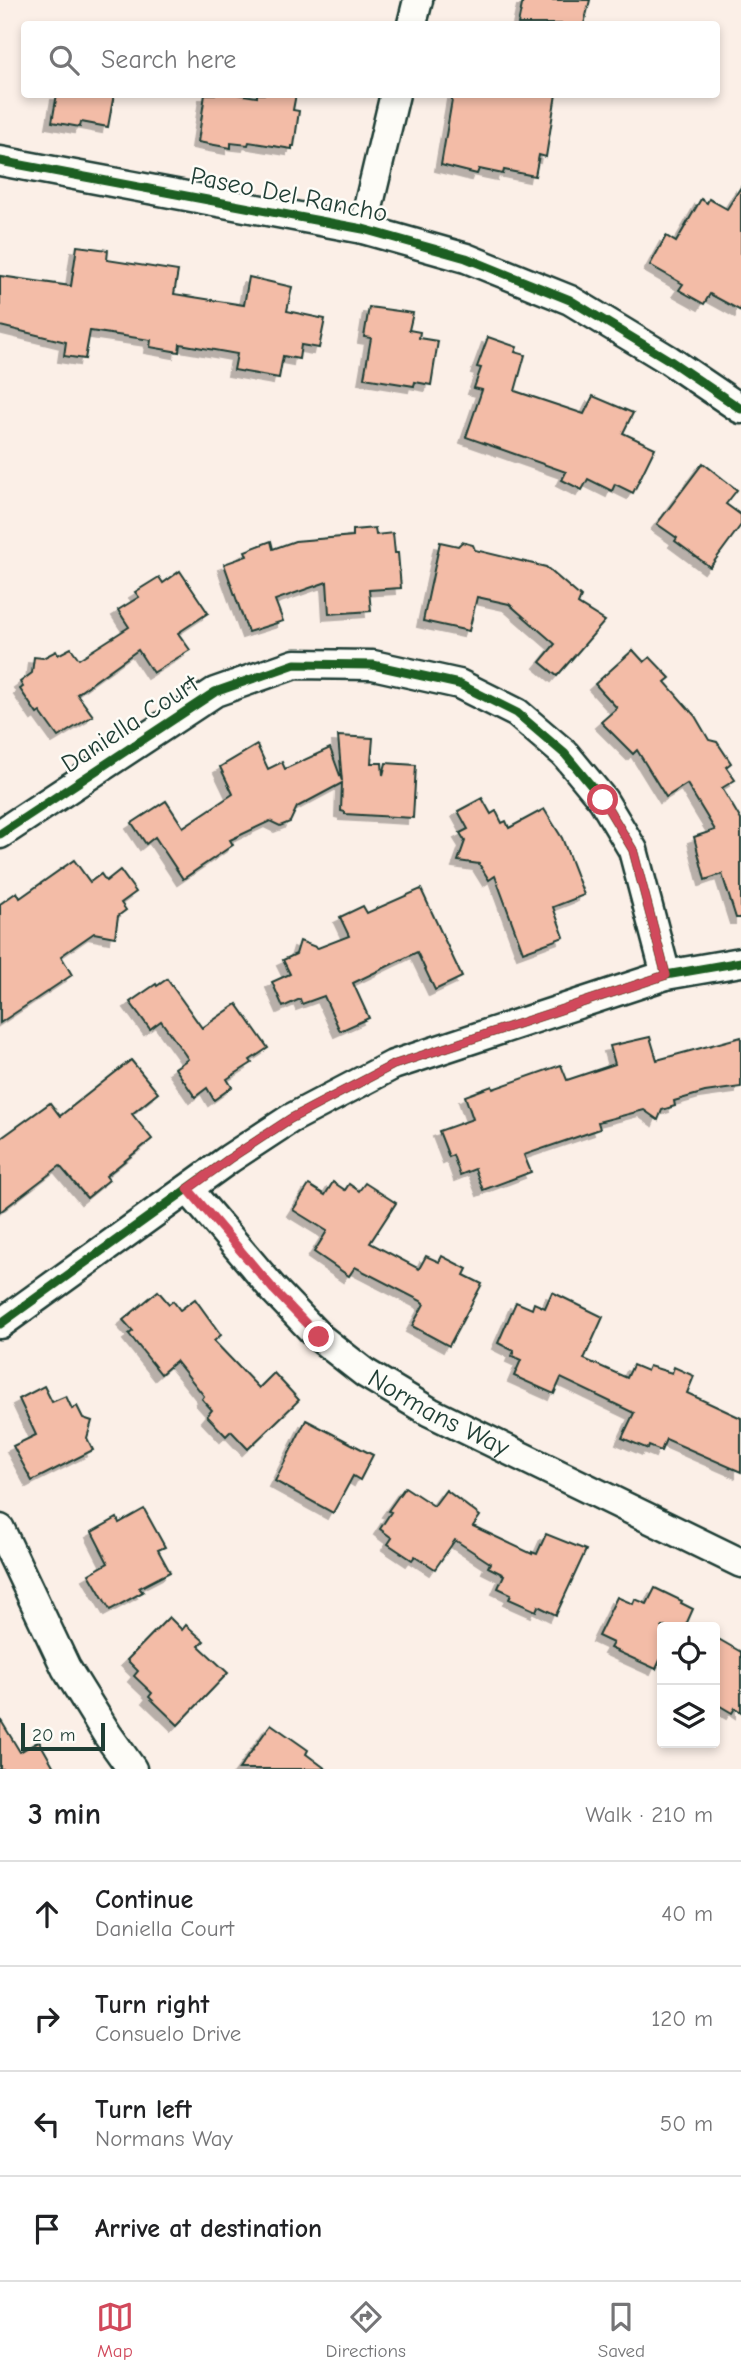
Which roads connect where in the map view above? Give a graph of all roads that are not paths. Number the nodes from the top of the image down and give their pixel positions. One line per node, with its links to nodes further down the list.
1 (418, 0): 2 (street)
2 (413, 21)
3 (394, 98): 5 (street)
4 (0, 161): 5 (street, Paseo Del Rancho)
5 (362, 229): 6 (street, Paseo Del Rancho)
6 (741, 409)
7 (0, 834): 9 (street, Daniella Court)
8 (741, 962): 9 (street)
9 (666, 975): 10 (street)
10 (188, 1189): 11 (street); 13 (street, Normans Way)
11 (0, 1324)
12 (0, 1530): 14 (street)
13 (741, 1563)
14 (132, 1769)

